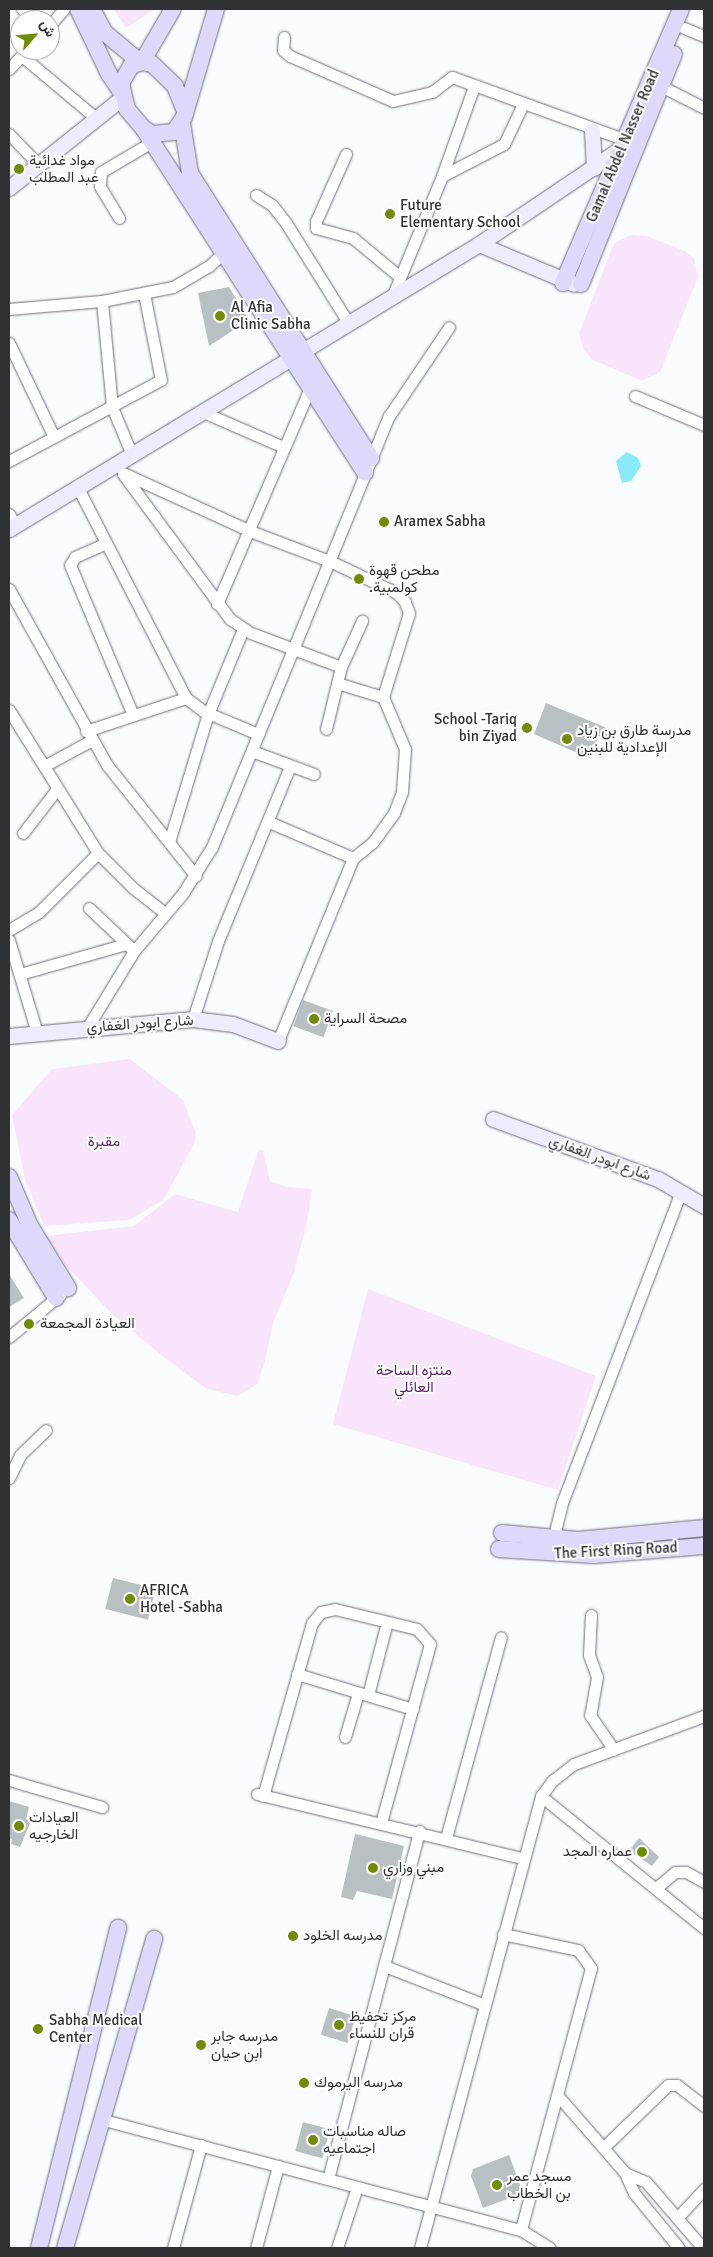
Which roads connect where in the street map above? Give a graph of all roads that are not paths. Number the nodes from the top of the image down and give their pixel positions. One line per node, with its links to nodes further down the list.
1 (78, 9): 16 (main road)
2 (92, 9): 12 (main road)
3 (173, 9): 12 (main road)
4 (216, 9): 19 (main road)
5 (681, 9): 15 (main road, Gamal Abdel Nasser Road)
6 (692, 9): 7 (main road)
7 (684, 28): 8 (street); 15 (main road)
8 (704, 36)
9 (284, 37): 14 (street)
10 (18, 60): 13 (street)
11 (33, 60): 20 (street)
12 (141, 62): 16 (main road); 19 (main road)
13 (9, 69)
14 (474, 86): 17 (street); 29 (street)
15 (654, 88): 18 (street); 25 (main road, Gamal Abdel Nasser Road)
16 (123, 95): 20 (street); 21 (main road)
17 (523, 104): 22 (street); 29 (street)
18 (704, 108)
19 (184, 117): 21 (main road); 34 (main road)
20 (96, 118): 27 (street)
21 (143, 128): 24 (main road)
22 (592, 130): 25 (street); 28 (street)
23 (9, 134): 27 (street)
24 (150, 143): 32 (street); 34 (main road)
25 (628, 147): 28 (street); 36 (main road, Gamal Abdel Nasser Road); 37 (main road)
26 (346, 154): 35 (street)
27 (38, 164): 30 (street)
28 (594, 168): 33 (street)
29 (442, 176): 35 (street)
30 (9, 188)
31 (256, 195): 42 (street)
32 (119, 218)
33 (479, 244): 36 (street); 39 (street)
34 (229, 247): 38 (street); 45 (main road)
35 (400, 277): 39 (street)
36 (563, 283): 37 (street)
37 (581, 284)
38 (144, 293): 40 (street); 49 (street)
39 (392, 297): 42 (street)
40 (102, 300): 41 (street); 49 (street)
41 (9, 309)
42 (349, 324): 45 (street)
43 (449, 327): 56 (street)
44 (9, 344): 46 (street)
45 (297, 355): 47 (main road); 50 (street); 56 (main road)
46 (13, 364): 52 (street)
47 (310, 388): 53 (street); 56 (main road)
48 (635, 396): 51 (street)
49 (112, 408): 52 (street); 54 (street)
50 (202, 412): 53 (street); 54 (street)
51 (704, 425)
52 (54, 437): 55 (street)
53 (283, 447): 60 (street)
54 (132, 455): 57 (street)
55 (9, 461)
56 (368, 465): 62 (street)
57 (119, 469): 58 (street); 60 (street); 64 (street)
58 (78, 488): 59 (street); 61 (street)
59 (11, 522)
60 (250, 531): 62 (street); 64 (street)
61 (104, 544): 71 (street); 74 (street)
62 (332, 562): 67 (street); 70 (street)
63 (9, 589): 77 (street)
64 (217, 604): 66 (street)
65 (362, 621): 68 (street)
66 (243, 629): 67 (street); 73 (street)
67 (292, 650): 68 (street); 76 (street)
68 (342, 667): 69 (street)
69 (338, 683): 70 (street); 75 (street)
70 (383, 697): 87 (street)
71 (186, 698): 73 (street); 74 (street)
72 (9, 710): 79 (street)
73 (208, 714): 76 (street); 85 (street)
74 (133, 715): 77 (street)
75 (326, 729)
76 (258, 734): 78 (street)
77 (89, 735): 79 (street); 85 (street)
78 (252, 751): 80 (street); 88 (street)
79 (44, 766): 82 (street)
80 (290, 766): 81 (street); 83 (street)
81 (314, 774)
82 (57, 788): 84 (street); 86 (street)
83 (269, 822): 87 (street); 95 (street)
84 (23, 833)
85 (169, 842): 88 (street)
86 (98, 853): 90 (street); 91 (street)
87 (353, 858): 99 (street)
88 (196, 876): 90 (street)
89 (89, 908): 93 (street)
90 (165, 913): 93 (street)
91 (9, 930)
92 (9, 940): 94 (street)
93 (130, 948): 94 (street); 96 (street)
94 (20, 974): 97 (street)
95 (193, 1019): 96 (street, شارع ابودر الغفاري); 99 (street, شارع ابودر الغفاري)
96 (87, 1028): 97 (street, شارع ابودر الغفاري)
97 (33, 1034): 98 (street, شارع ابودر الغفاري); 100 (street, شارع ابودر الغفاري)
98 (9, 1036)
99 (278, 1041)
100 (9, 1043)
101 (492, 1119): 103 (street, شارع ابودر الغفاري)
102 (9, 1177): 106 (main road)
103 (681, 1191): 104 (street, شارع ابودر الغفاري); 113 (street)
104 (704, 1206)
105 (9, 1220): 106 (main road)
106 (62, 1293): 107 (street)
107 (9, 1338)
108 (46, 1430): 109 (street)
109 (9, 1478)
110 (704, 1528): 113 (main road, The First Ring Road)
111 (500, 1541): 113 (main road, The First Ring Road)
112 (704, 1546): 113 (main road, The First Ring Road)
113 (552, 1547)
114 (591, 1615): 122 (street)
115 (387, 1622): 117 (street); 118 (street); 119 (street)
116 (500, 1637): 128 (street)
117 (297, 1674): 118 (street); 126 (street)
118 (363, 1694): 119 (street); 121 (street)
119 (413, 1709): 126 (street)
120 (704, 1716): 122 (street)
121 (345, 1736)
122 (614, 1750): 124 (street)
123 (9, 1780): 125 (street)
124 (541, 1796): 129 (street); 131 (street)
125 (102, 1806)
126 (382, 1823): 127 (street)
127 (419, 1832): 128 (street); 136 (street)
128 (446, 1838): 129 (street)
129 (522, 1858): 134 (street)
130 (704, 1882): 131 (street)
131 (656, 1888): 133 (street)
132 (118, 1928): 151 (main road)
133 (704, 1928)
134 (503, 1934): 137 (street); 138 (street)
135 (154, 1939): 140 (main road)
136 (385, 1966): 137 (street); 145 (street)
137 (485, 2005): 148 (street)
138 (559, 2097): 142 (street); 150 (street)
139 (704, 2106): 142 (street)
140 (100, 2119): 141 (street); 152 (main road)
141 (201, 2145): 143 (street); 153 (street)
142 (604, 2148): 144 (street)
143 (278, 2166): 145 (street); 154 (street)
144 (625, 2173): 149 (street); 158 (street)
145 (328, 2180): 146 (street)
146 (357, 2187): 148 (street); 155 (street)
147 (704, 2189): 149 (street)
148 (432, 2207): 150 (street); 156 (street)
149 (677, 2218): 159 (street)
150 (521, 2230): 157 (street)
151 (39, 2248)
152 (64, 2248)
153 (173, 2248)
154 (256, 2248)
155 (337, 2248)
156 (420, 2248)
157 (550, 2248)
158 (679, 2248)
159 (703, 2248)

